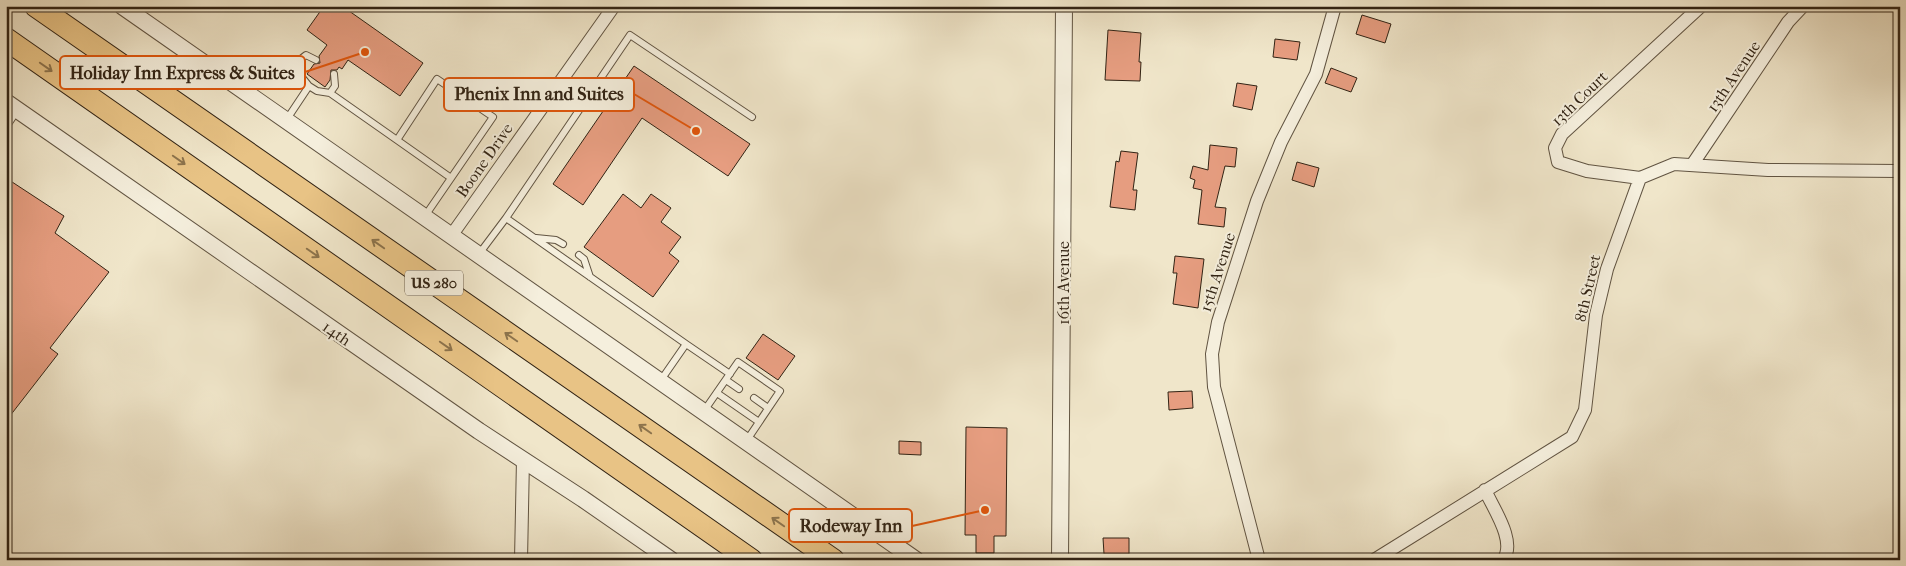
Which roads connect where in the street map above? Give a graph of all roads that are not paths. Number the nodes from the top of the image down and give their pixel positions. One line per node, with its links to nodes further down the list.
1 (36, 6): 45 (highway, US 280, one-way to 1)
2 (122, 6): 15 (street)
3 (614, 6): 24 (street, Boone Drive)
4 (1064, 6): 47 (street, 16th Avenue)
5 (1335, 6): 48 (street, 15th Avenue)
6 (1701, 6): 21 (street, 13th Court)
7 (1803, 6): 18 (street, 13th Avenue)
8 (6, 39): 44 (highway, US 280, one-way to 44)
9 (316, 60): 11 (lane)
10 (334, 74): 12 (lane)
11 (309, 86): 12 (lane); 15 (lane)
12 (330, 93): 17 (lane)
13 (12, 106): 16 (lane); 40 (street, 14th)
14 (752, 117): 23 (lane)
15 (286, 121): 22 (street)
16 (6, 127)
17 (397, 140): 20 (lane); 20 (lane)
18 (1692, 165): 19 (street); 21 (street)
19 (1900, 171)
20 (452, 178): 22 (lane)
21 (1640, 178): 41 (street, 8th Street)
22 (425, 217): 24 (street)
23 (506, 218): 25 (lane); 27 (lane)
24 (451, 236): 27 (street)
25 (534, 237): 26 (lane); 29 (lane)
26 (563, 244)
27 (478, 255): 32 (street)
28 (579, 255): 29 (lane)
29 (590, 276): 30 (lane)
30 (686, 344): 31 (lane); 32 (lane)
31 (728, 377): 33 (lane); 34 (lane); 36 (lane)
32 (660, 381): 37 (street)
33 (739, 389)
34 (717, 393): 37 (lane); 38 (lane)
35 (754, 398): 36 (lane)
36 (768, 408): 38 (lane)
37 (704, 412): 39 (street)
38 (759, 422): 39 (lane)
39 (746, 442): 46 (street)
40 (523, 460): 42 (street); 43 (street, 14th)
41 (1485, 490): 49 (street, 8th Street); 50 (street)
42 (521, 560)
43 (671, 560)
44 (752, 560)
45 (832, 560)
46 (916, 560)
47 (1060, 560)
48 (1259, 560)
49 (1374, 560)
50 (1503, 560)

